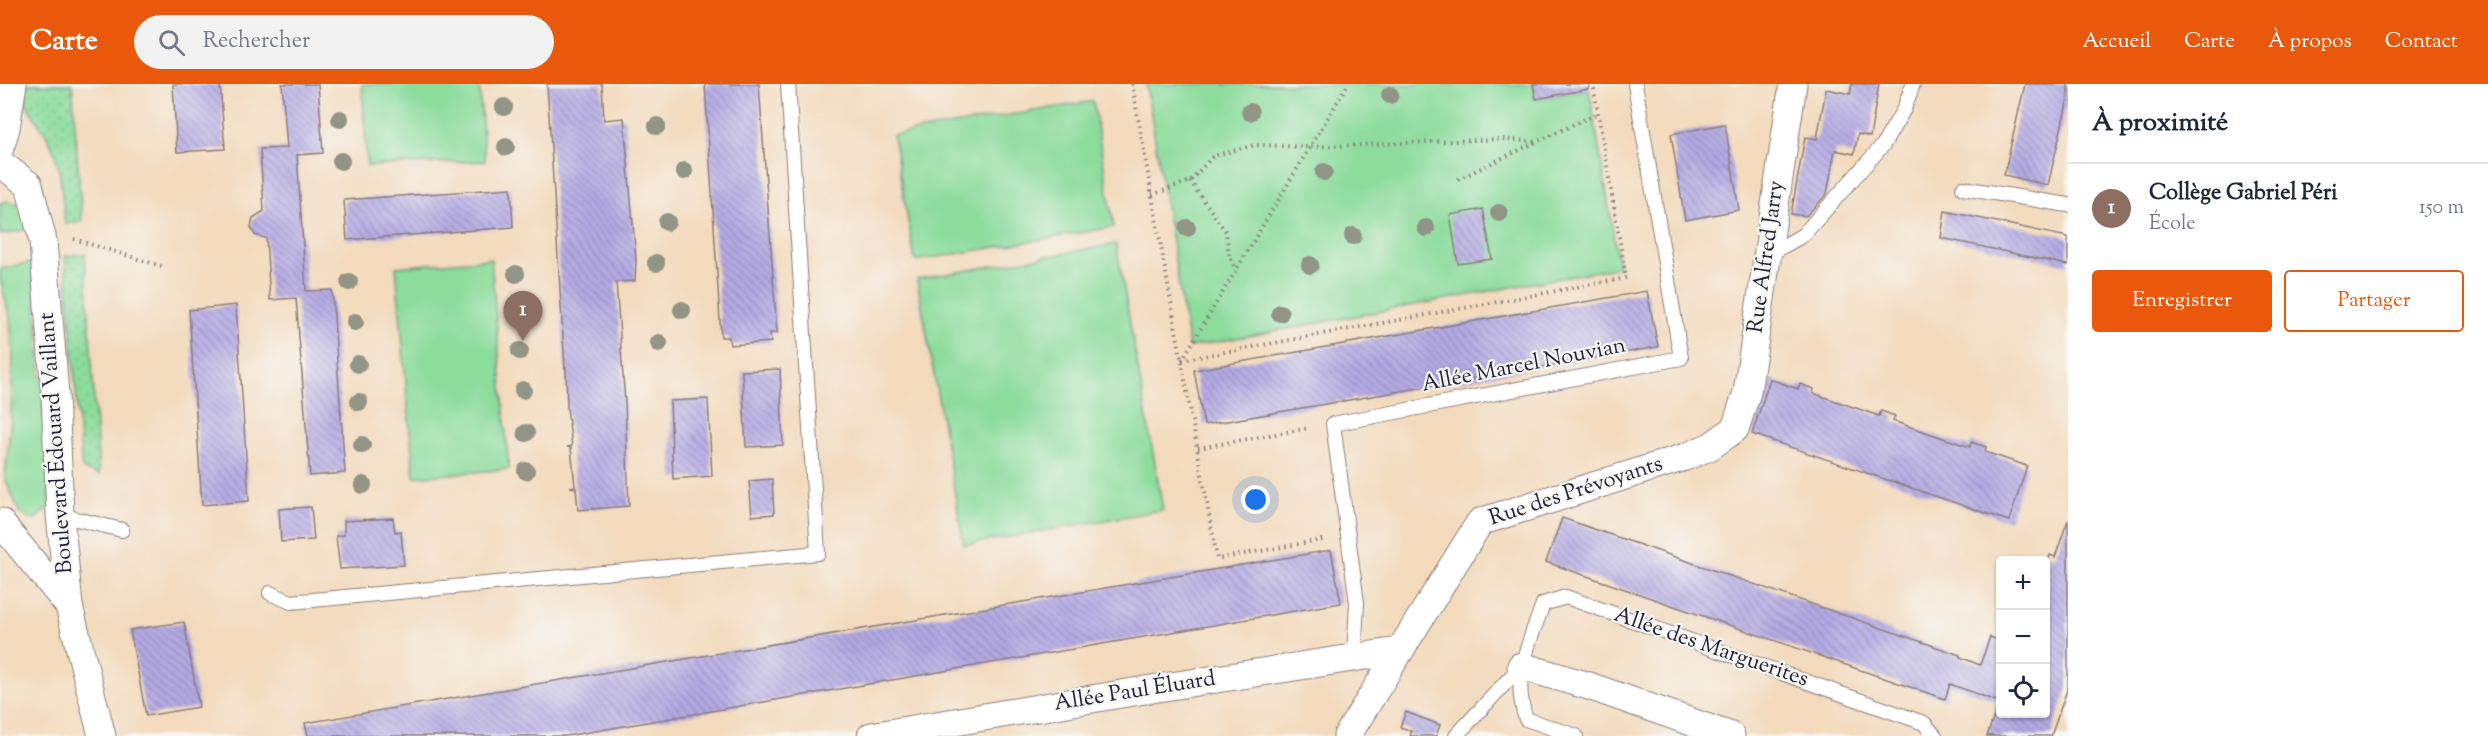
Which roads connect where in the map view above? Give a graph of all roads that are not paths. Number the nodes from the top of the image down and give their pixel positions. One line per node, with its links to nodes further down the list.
1 (13, 84): 6 (street)
2 (788, 84): 15 (lane)
3 (1635, 84): 18 (lane, Allée Marcel Nouvian)
4 (1793, 84): 10 (street, Rue Alfred Jarry)
5 (1913, 84): 10 (lane)
6 (0, 148)
7 (0, 163): 12 (street, Boulevard Édouard Vaillant)
8 (1963, 188): 9 (lane)
9 (2068, 205)
10 (1767, 255): 11 (street, Rue Alfred Jarry)
11 (1735, 429): 17 (street, Rue des Prévoyants)
12 (60, 515): 14 (lane); 16 (street, Boulevard Édouard Vaillant)
13 (0, 522): 16 (street)
14 (122, 530)
15 (270, 593)
16 (69, 606): 20 (street, Boulevard Édouard Vaillant)
17 (1398, 651): 18 (street, Allée Paul Éluard); 22 (street, Rue des Prévoyants)
18 (1354, 658): 21 (street, Allée Paul Éluard)
19 (1521, 666): 23 (lane, Allée des Marguerites); 24 (lane, Allée des Marguerites); 25 (street); 26 (lane, Allée des Marguerites)
20 (102, 736)
21 (871, 736)
22 (1347, 736)
23 (1456, 736)
24 (1576, 736)
25 (1731, 736)
26 (1935, 736)

